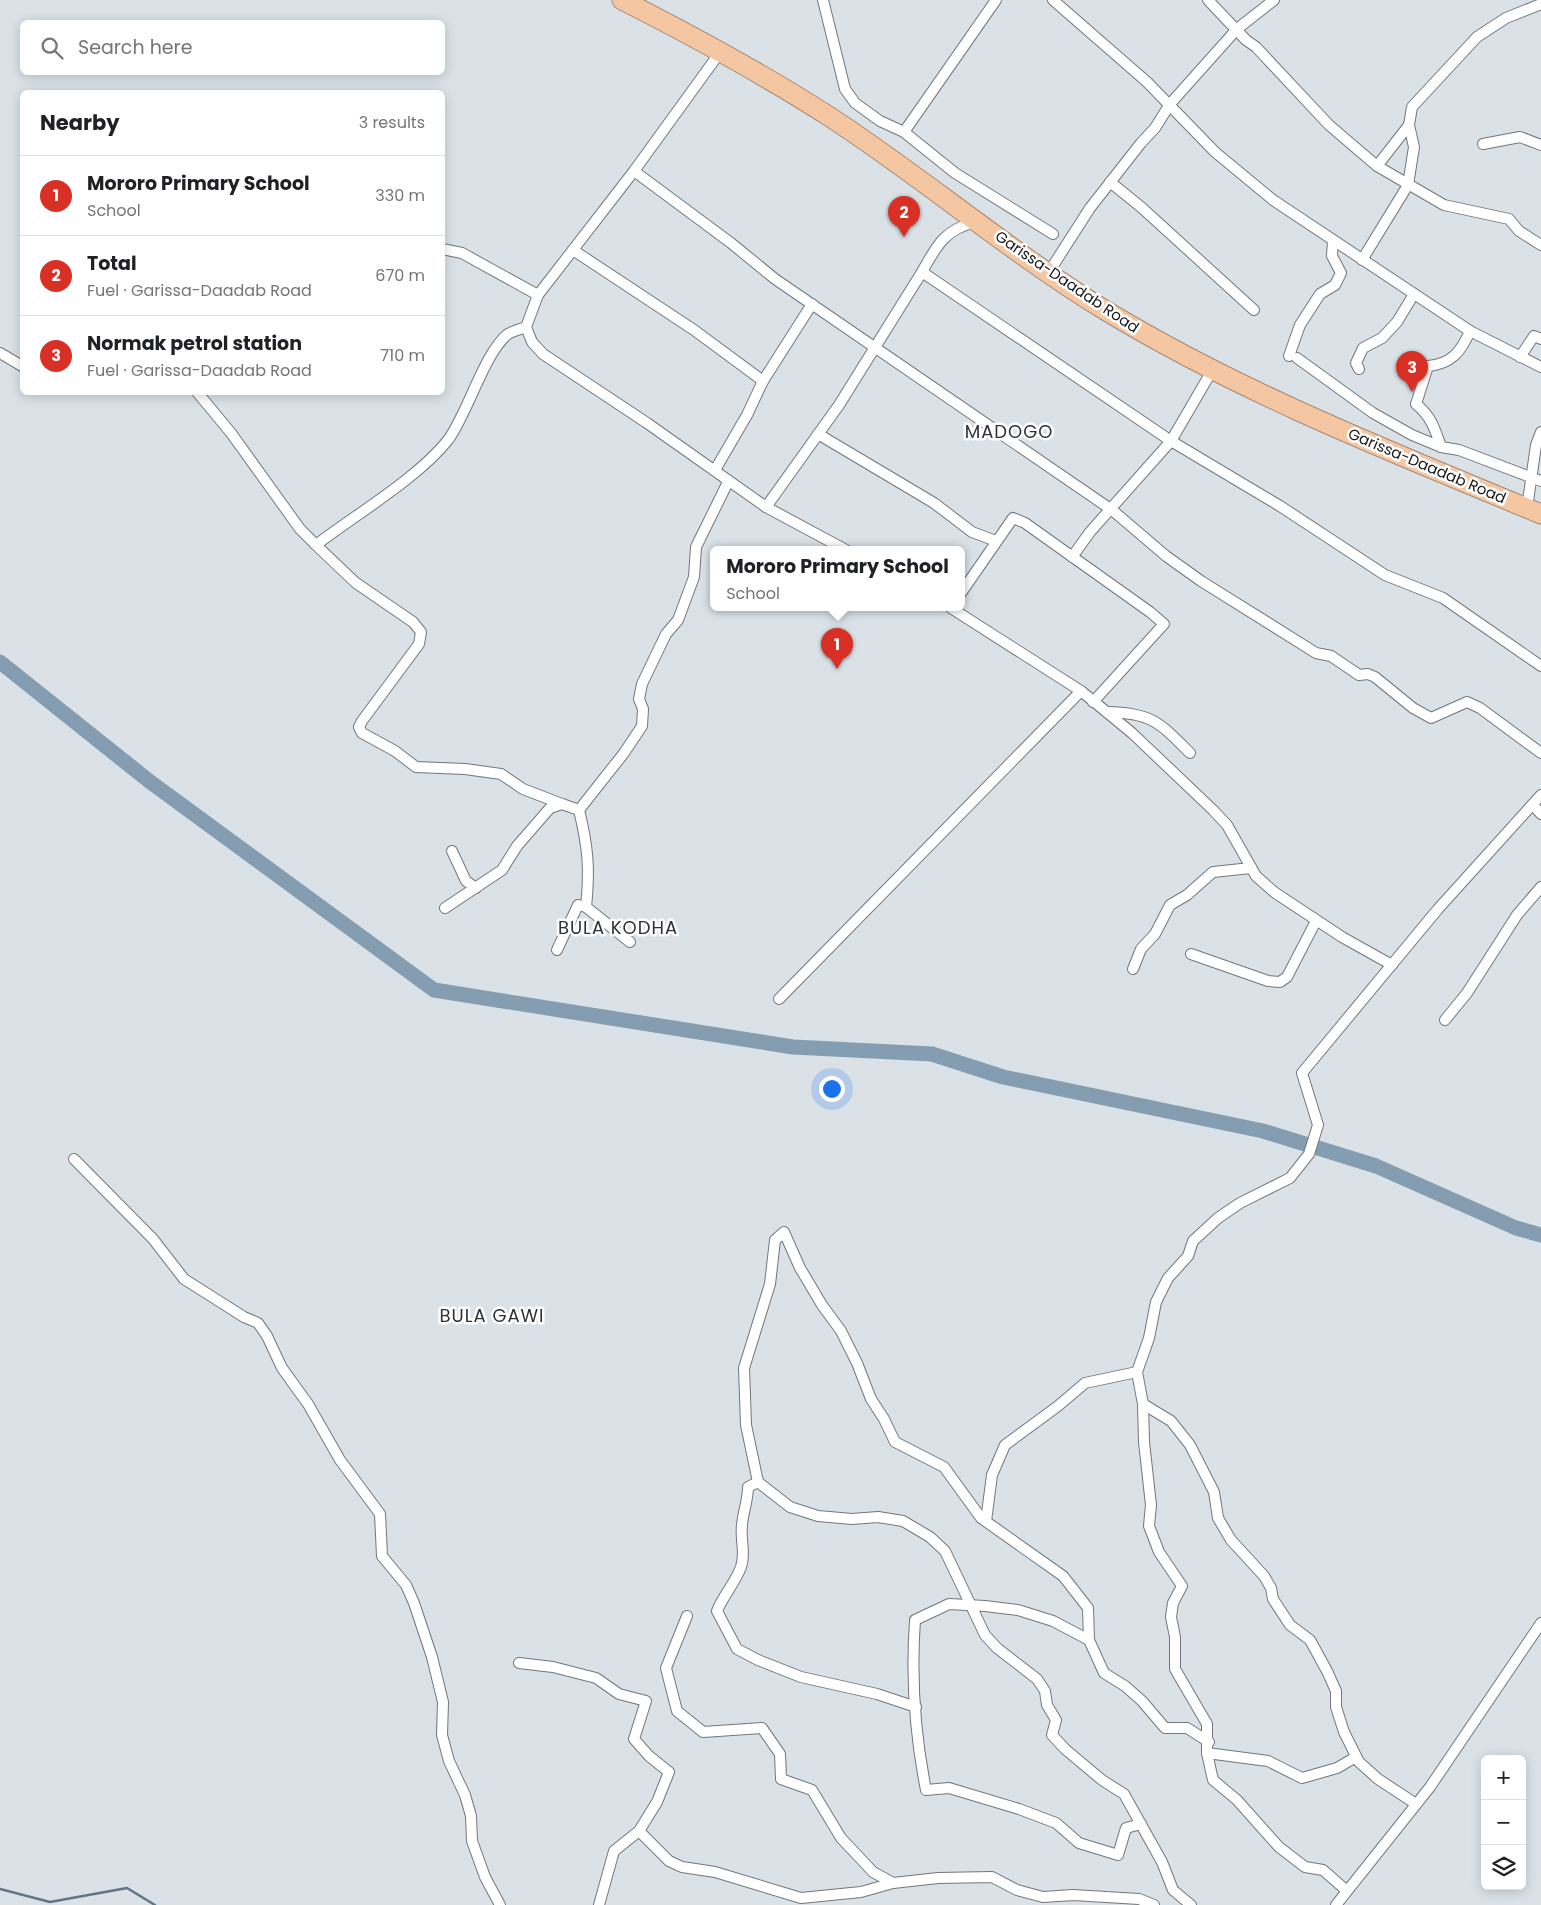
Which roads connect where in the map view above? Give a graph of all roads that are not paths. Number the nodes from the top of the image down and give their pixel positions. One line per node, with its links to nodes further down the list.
1 (622, 0): 9 (highway, Garissa-Daadab Road)
2 (823, 0): 12 (street)
3 (996, 0): 12 (street)
4 (1053, 0): 10 (street)
5 (1208, 0): 8 (street)
6 (1274, 0): 8 (street)
7 (1541, 4): 11 (street)
8 (1237, 29): 10 (street); 15 (street)
9 (721, 51): 16 (street); 19 (highway, Garissa-Daadab Road)
10 (1170, 104): 17 (street); 21 (street)
11 (1409, 125): 15 (street); 18 (street)
12 (904, 132): 20 (street)
13 (1483, 144): 14 (street)
14 (1541, 145)
15 (1377, 166): 18 (street)
16 (634, 171): 24 (street); 30 (street)
17 (1110, 182): 27 (street); 31 (street)
18 (1408, 185): 22 (street); 25 (street)
19 (977, 222): 26 (street); 27 (highway, Garissa-Daadab Road)
20 (1053, 234)
21 (1333, 240): 25 (street); 47 (street)
22 (1541, 245)
23 (445, 250): 29 (street)
24 (572, 250): 29 (street); 42 (street)
25 (1362, 260): 28 (street)
26 (922, 272): 35 (street); 46 (street)
27 (1049, 272): 40 (highway, Garissa-Daadab Road)
28 (1414, 294): 33 (street); 41 (street)
29 (538, 295): 32 (street)
30 (812, 304): 35 (street); 42 (street)
31 (1254, 310)
32 (526, 327): 48 (street); 55 (street)
33 (1470, 331): 37 (street); 47 (street, Garissa-Daadab Road)
34 (1541, 339): 37 (street)
35 (875, 348): 45 (street); 52 (street)
36 (0, 353): 38 (street)
37 (1520, 357): 39 (street)
38 (20, 365)
39 (1541, 367)
40 (1213, 369): 46 (street); 53 (highway, Garissa-Daadab Road)
41 (1359, 369)
42 (763, 380): 48 (street)
43 (199, 395): 55 (street)
44 (1541, 432): 49 (street)
45 (818, 434): 51 (street); 54 (street)
46 (1171, 441): 52 (street); 60 (street)
47 (1441, 447): 49 (street)
48 (715, 470): 50 (street)
49 (1537, 480): 53 (street)
50 (728, 482): 51 (street); 69 (street)
51 (766, 507): 56 (street)
52 (1112, 510): 57 (street); 65 (street)
53 (1534, 511)
54 (996, 541): 57 (street); 58 (street)
55 (316, 544): 67 (street)
56 (839, 546)
57 (1072, 557): 62 (street)
58 (965, 587)
59 (956, 611): 61 (street)
60 (1541, 666)
61 (1081, 692): 62 (street); 83 (street)
62 (1094, 702): 63 (street)
63 (1106, 712): 64 (street); 72 (street)
64 (1190, 753)
65 (1541, 753)
66 (1541, 795): 68 (street)
67 (562, 804): 69 (street); 74 (street)
68 (1533, 805): 70 (street); 81 (street)
69 (579, 810): 75 (street)
70 (1541, 814)
71 (452, 851): 74 (street)
72 (1251, 868): 77 (street); 82 (street)
73 (1541, 887): 84 (street)
74 (476, 888): 76 (street)
75 (586, 907): 78 (street); 79 (street)
76 (445, 908)
77 (1316, 921): 80 (street); 81 (street)
78 (630, 942)
79 (557, 950)
80 (1192, 954)
81 (1392, 965): 86 (street)
82 (1132, 969)
83 (780, 999)
84 (1445, 1020)
85 (74, 1159): 104 (street)
86 (1137, 1372): 87 (street); 89 (street)
87 (1143, 1404): 96 (street); 98 (street)
88 (758, 1482): 89 (street); 90 (street); 95 (street)
89 (986, 1521): 93 (street)
90 (973, 1606): 93 (street); 95 (street); 100 (street)
91 (687, 1616): 102 (street)
92 (1541, 1623): 99 (street)
93 (1089, 1640): 96 (street)
94 (519, 1663): 101 (street)
95 (916, 1708): 100 (street)
96 (1209, 1742): 97 (street)
97 (1208, 1753): 98 (street); 103 (street)
98 (1356, 1757): 99 (street)
99 (1416, 1804): 103 (street)
100 (1141, 1824): 107 (street)
101 (638, 1831): 102 (street); 105 (street)
102 (893, 1883): 106 (street)
103 (1347, 1890): 108 (street)
104 (500, 1905)
105 (600, 1905)
106 (1154, 1905)
107 (1191, 1905)
108 (1336, 1905)

